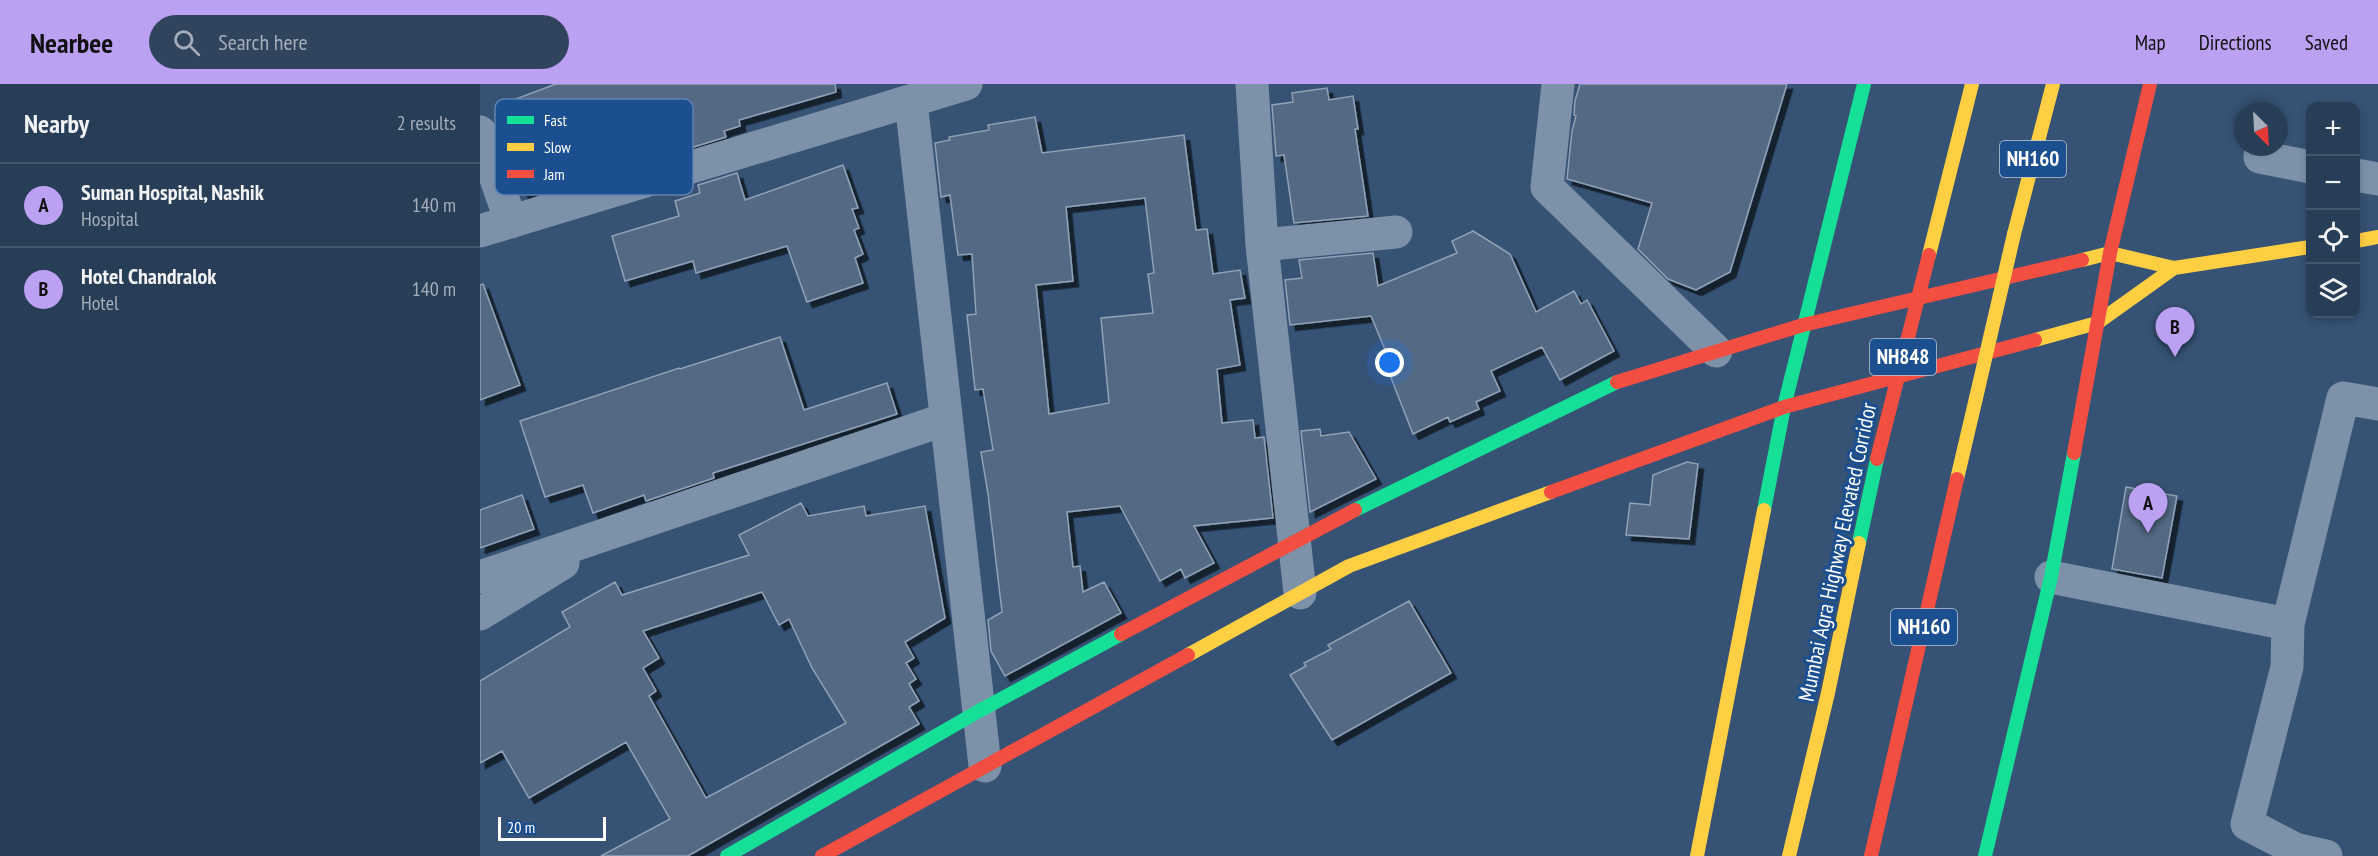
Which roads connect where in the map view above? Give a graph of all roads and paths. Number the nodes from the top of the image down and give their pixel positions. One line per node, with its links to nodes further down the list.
1 (966, 84): 8 (street)
2 (1252, 84): 23 (street)
3 (1558, 84): 29 (street)
4 (1864, 84): 28 (main road)
5 (1972, 84): 45 (main road, Mumbai Agra Highway Elevated Corridor / NH848, bridge)
6 (2053, 84): 46 (main road, NH160, bridge)
7 (2150, 84): 25 (main road)
8 (911, 101): 12 (street); 32 (street)
9 (480, 132): 13 (street)
10 (2260, 157): 11 (street)
11 (2306, 165)
12 (693, 167)
13 (495, 176)
14 (2360, 176): 15 (street)
15 (2378, 179)
16 (502, 195): 18 (street)
17 (600, 195): 18 (street)
18 (511, 222): 19 (street)
19 (480, 231)
20 (1396, 232): 23 (street)
21 (2378, 237): 22 (main road)
22 (2360, 240)
23 (1262, 244): 34 (street)
24 (2306, 248): 26 (main road)
25 (2109, 253): 26 (main road); 27 (main road); 28 (main road)
26 (2175, 268): 27 (main road)
27 (2097, 323): 31 (main road); 36 (main road)
28 (1803, 325): 29 (main road); 31 (main road)
29 (1716, 351): 34 (main road)
30 (2378, 405): 39 (street)
31 (1784, 407): 37 (main road); 44 (main road)
32 (946, 419): 33 (street); 40 (street)
33 (615, 531): 35 (street); 38 (street)
34 (1294, 541): 37 (street); 40 (main road)
35 (480, 577)
36 (2051, 577): 39 (street); 47 (main road)
37 (1299, 593): 41 (main road)
38 (480, 614)
39 (2288, 624): 48 (street)
40 (979, 711): 41 (street); 42 (main road)
41 (985, 766): 43 (main road)
42 (727, 856)
43 (822, 856)
44 (1696, 856)
45 (1789, 856)
46 (1871, 856)
47 (1985, 856)
48 (2326, 856)

